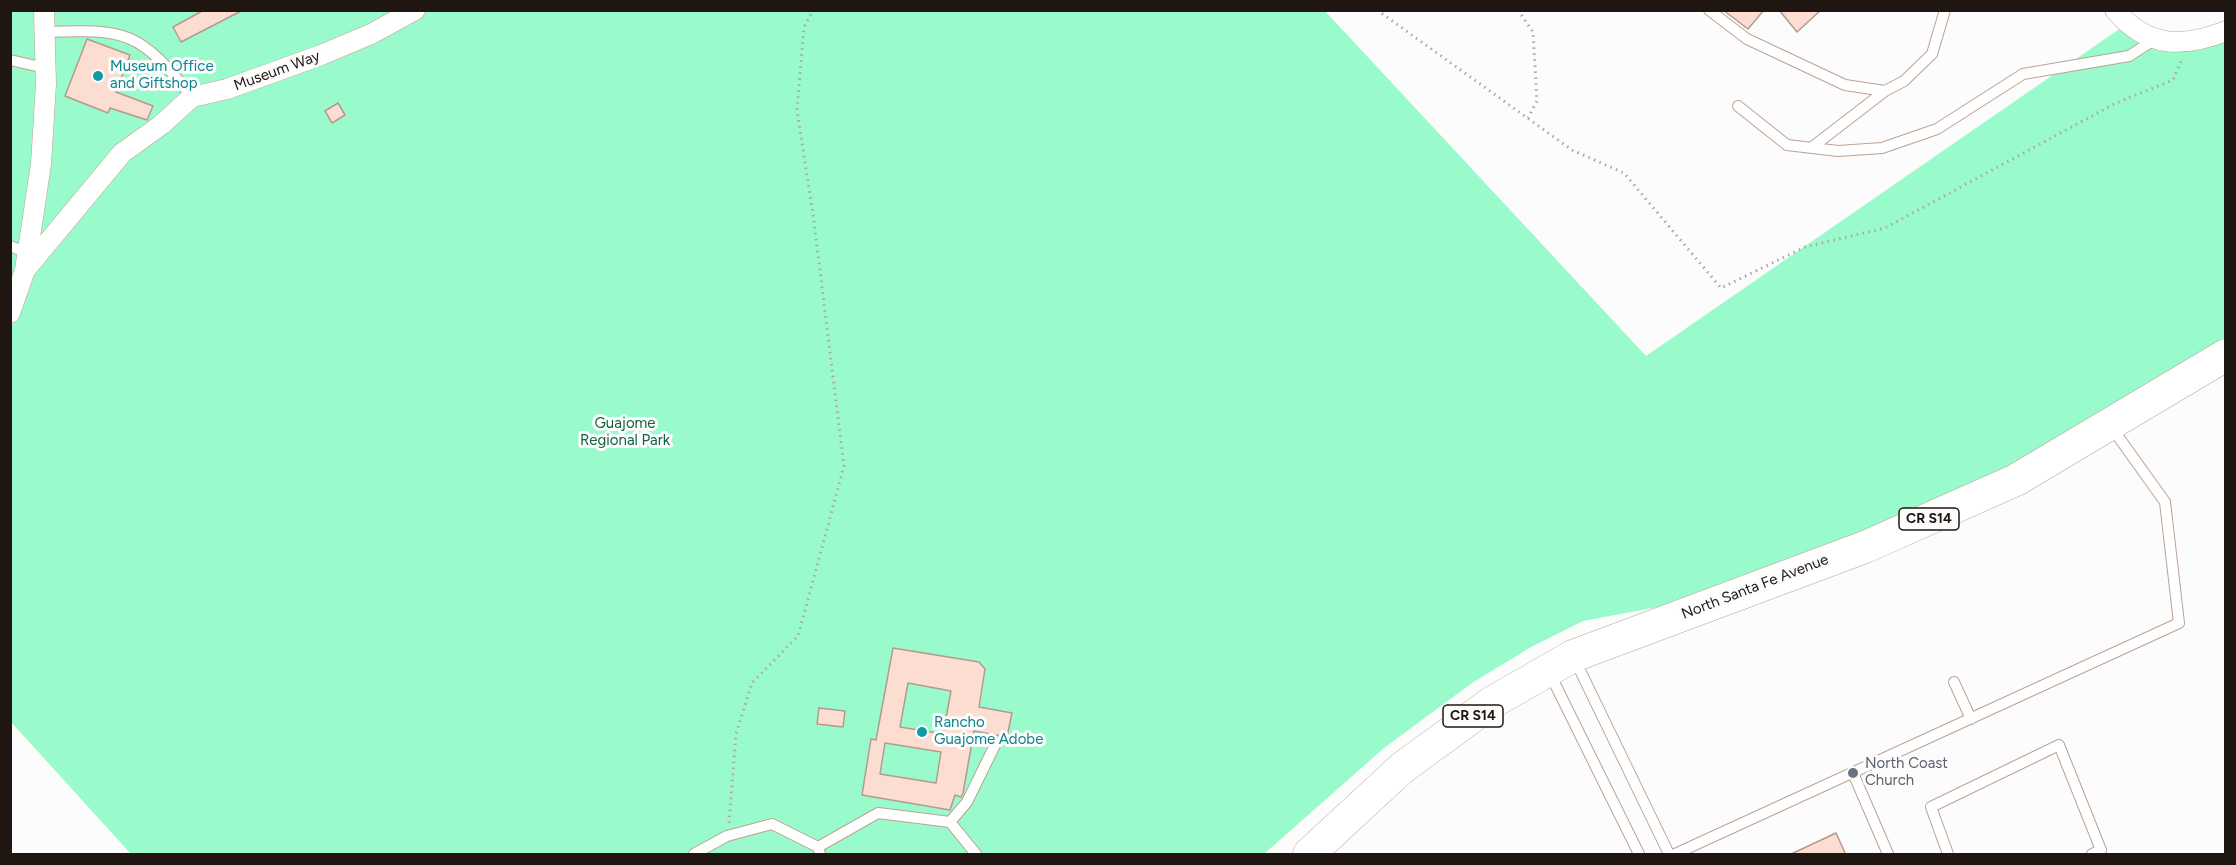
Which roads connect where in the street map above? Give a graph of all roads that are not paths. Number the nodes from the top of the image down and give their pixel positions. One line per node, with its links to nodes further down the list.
1 (44, 10): 7 (street, Museum Way)
2 (415, 10): 12 (street, Museum Way)
3 (1709, 10): 11 (lane)
4 (1945, 10): 11 (lane)
5 (2115, 10): 8 (street)
6 (2226, 31): 8 (street)
7 (44, 32): 10 (street, Museum Way); 12 (lane)
8 (2157, 38): 14 (lane)
9 (10, 60): 10 (lane)
10 (45, 68): 15 (street, Museum Way)
11 (1885, 91): 14 (lane)
12 (192, 97): 15 (street, Museum Way)
13 (1738, 106): 14 (lane)
14 (1811, 148)
15 (21, 256): 16 (street, Museum Way)
16 (10, 313)
17 (2226, 355): 18 (main road, North Santa Fe Avenue / CR S14)
18 (2109, 424): 19 (main road, North Santa Fe Avenue / CR S14); 21 (lane)
19 (1561, 664): 28 (main road, North Santa Fe Avenue / CR S14); 29 (lane); 30 (lane)
20 (1953, 682): 21 (lane)
21 (1971, 719): 23 (lane)
22 (995, 745): 24 (lane)
23 (1853, 773): 31 (lane); 32 (lane)
24 (950, 822): 25 (lane); 27 (lane)
25 (819, 851): 26 (lane)
26 (694, 855)
27 (976, 855)
28 (1309, 855)
29 (1639, 855)
30 (1669, 855)
31 (1675, 855)
32 (1888, 855)
33 (1948, 855): 34 (lane)
34 (2092, 855)

